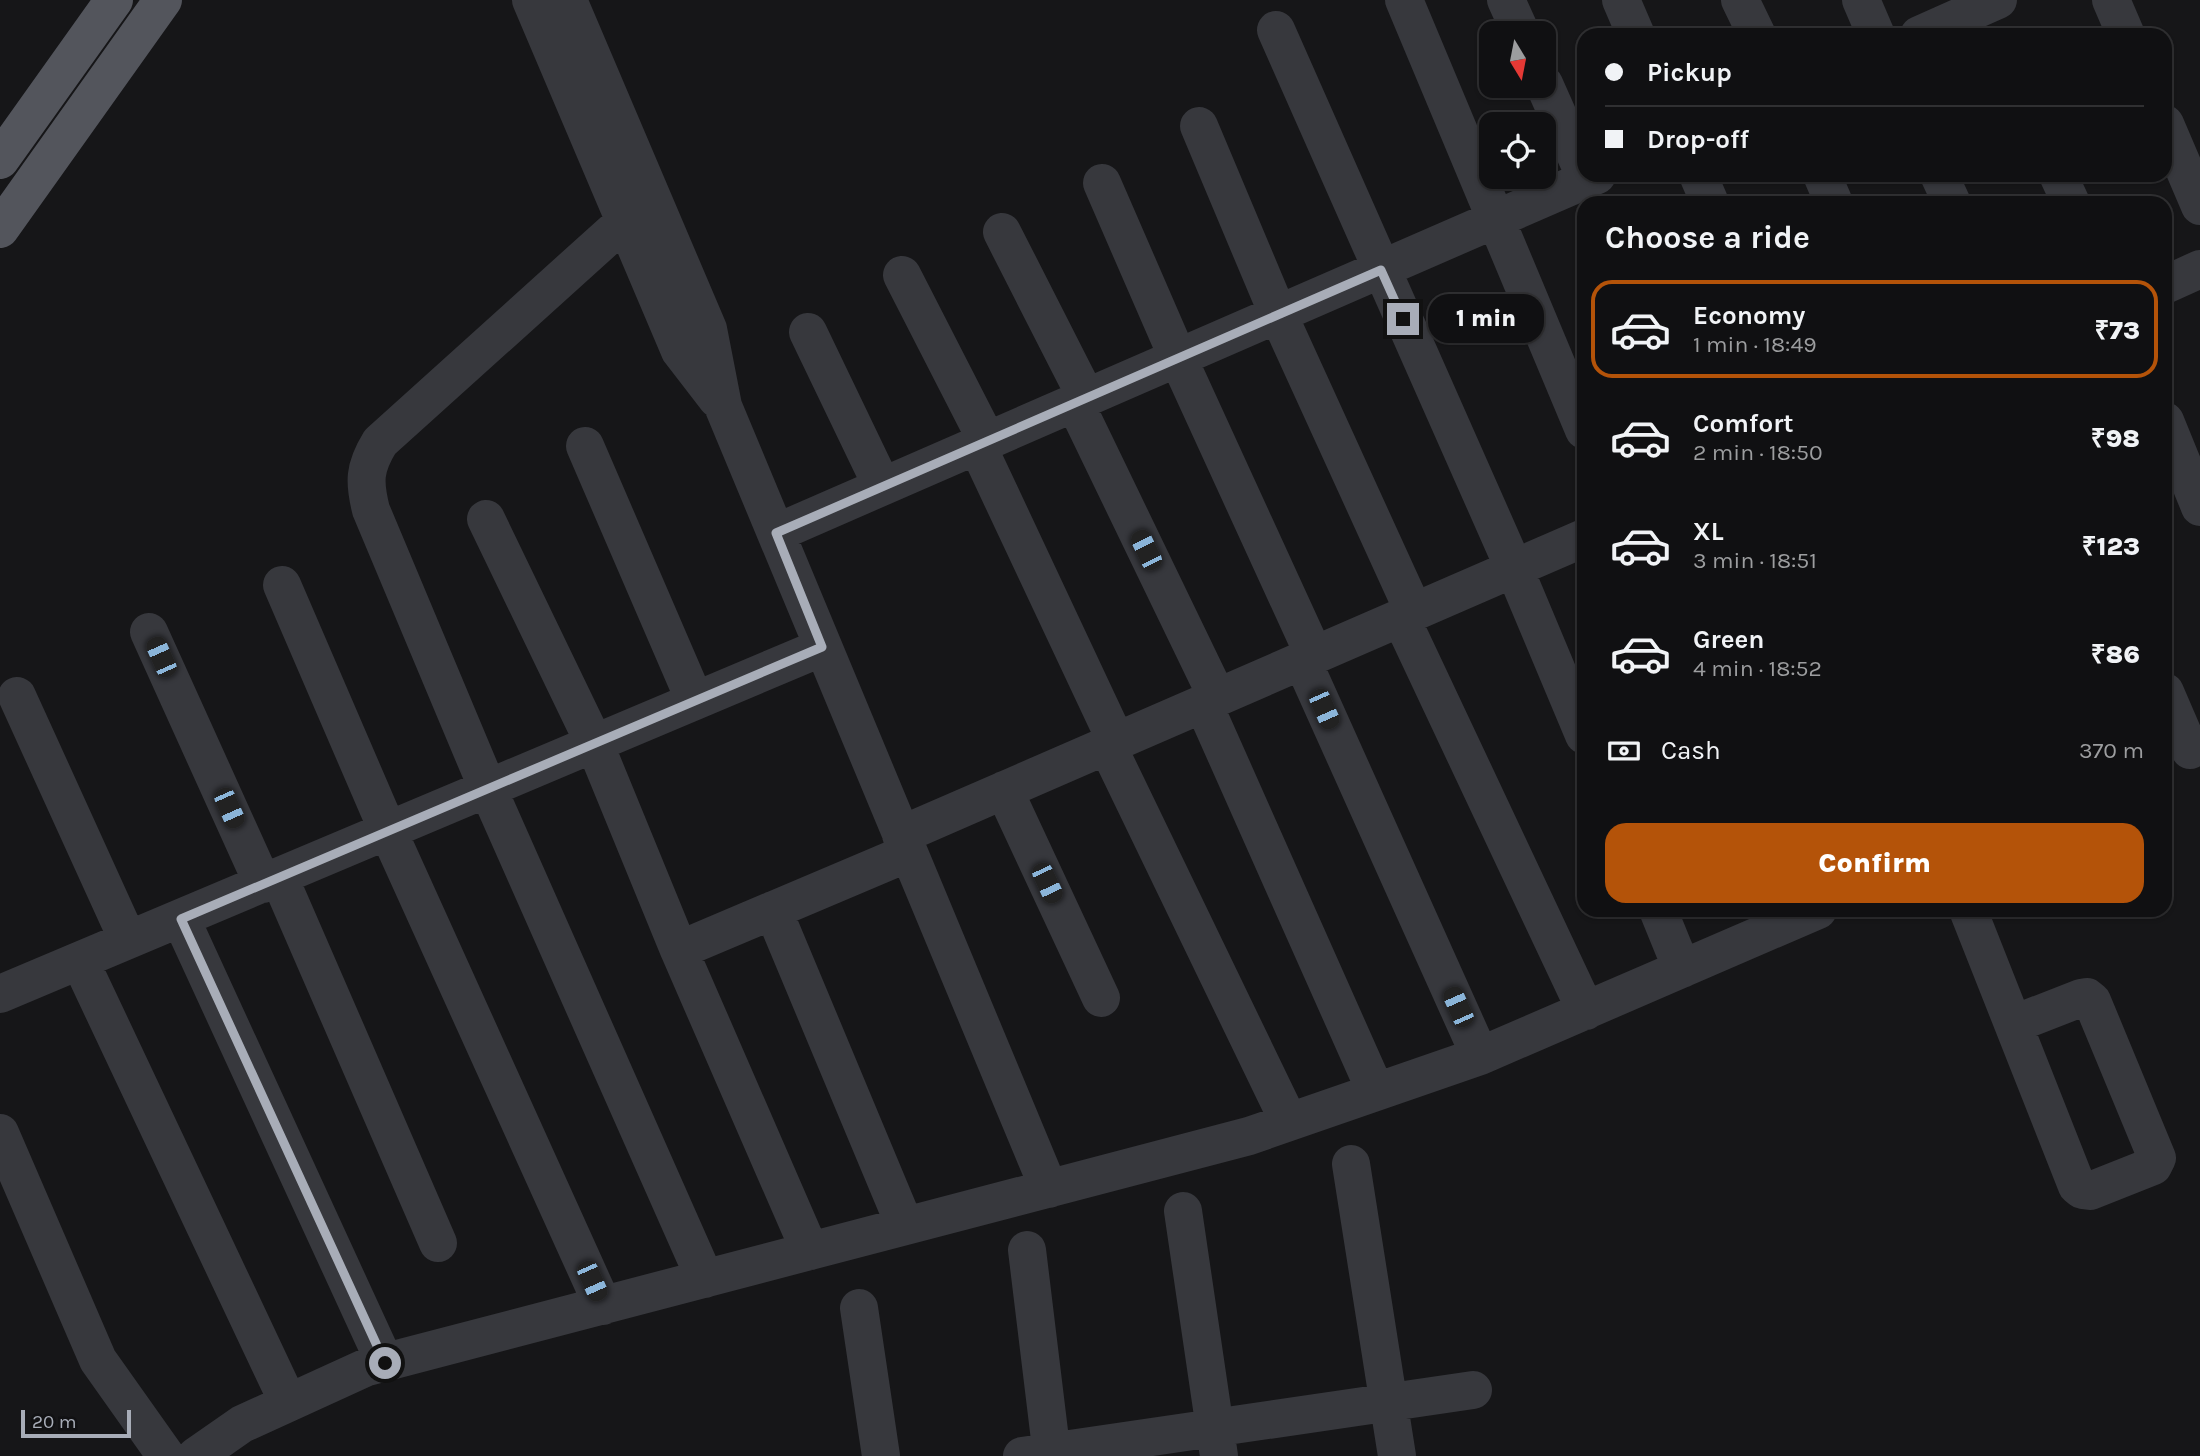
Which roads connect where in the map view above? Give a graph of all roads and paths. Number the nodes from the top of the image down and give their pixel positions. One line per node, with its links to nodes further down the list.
1 (114, 0): 23 (main road)
2 (163, 0): 29 (main road)
3 (531, 0): 28 (street)
4 (568, 0): 39 (street)
5 (1404, 0): 27 (street)
6 (1506, 0): 12 (street)
7 (1621, 0): 13 (street)
8 (1740, 0): 14 (street)
9 (1861, 0): 15 (street)
10 (2111, 0): 17 (street)
11 (1992, 9): 16 (street)
12 (1516, 21)
13 (1633, 28)
14 (1754, 28)
15 (1873, 28)
16 (1939, 28)
17 (2123, 28)
18 (1276, 30): 32 (street)
19 (1550, 98): 22 (street)
20 (1199, 126): 35 (street)
21 (2172, 140): 26 (street)
22 (1577, 155)
23 (0, 160)
24 (1587, 182): 27 (street)
25 (1102, 183): 37 (street)
26 (2200, 206)
27 (1497, 218): 32 (street); 40 (street)
28 (625, 221): 39 (street); 63 (street)
29 (0, 229)
30 (1002, 232): 38 (street)
31 (2200, 269): 34 (street)
32 (1381, 270): 35 (street); 49 (street)
33 (902, 275): 42 (street)
34 (2172, 282)
35 (1278, 314): 37 (street); 51 (street)
36 (808, 332): 44 (street)
37 (1178, 358): 38 (street); 54 (street)
38 (1081, 400): 42 (street); 56 (street)
39 (723, 406): 47 (street)
40 (1577, 413)
41 (2172, 438): 45 (street)
42 (982, 443): 44 (street); 60 (street)
43 (585, 446): 57 (street)
44 (882, 486): 47 (street)
45 (2200, 507)
46 (486, 519): 61 (street)
47 (776, 533): 53 (street)
48 (1577, 541): 49 (street)
49 (1514, 568): 51 (street); 59 (street)
50 (282, 585): 65 (street)
51 (1407, 615): 54 (street); 79 (street)
52 (149, 632): 67 (street)
53 (822, 647): 57 (street); 66 (street)
54 (1308, 658): 56 (street); 81 (street)
55 (17, 696): 73 (street)
56 (1210, 700): 60 (street); 82 (street)
57 (695, 701): 61 (street)
58 (2172, 713): 62 (street)
59 (1577, 718)
60 (1111, 743): 64 (street); 83 (street)
61 (595, 745): 63 (street); 74 (street)
62 (2185, 752)
63 (488, 789): 65 (street); 92 (street)
64 (1004, 790): 66 (street); 78 (street)
65 (388, 831): 67 (street); 93 (street)
66 (904, 844): 68 (street); 86 (street)
67 (271, 881): 72 (street); 89 (street)
68 (773, 910): 74 (street); 88 (street)
69 (1661, 917): 76 (street)
70 (1794, 917): 76 (street)
71 (1971, 917): 80 (street)
72 (181, 919): 73 (street); 95 (street)
73 (128, 940): 75 (street)
74 (679, 950): 91 (street)
75 (80, 961): 77 (street); 97 (street)
76 (1682, 969): 79 (street)
77 (0, 995)
78 (1101, 998)
79 (1586, 1011): 81 (street)
80 (2014, 1024): 80 (street)
81 (1480, 1056): 82 (street)
82 (1376, 1092): 83 (street)
83 (1289, 1122): 86 (street)
84 (0, 1133): 101 (street)
85 (1351, 1164): 98 (street)
86 (1049, 1189): 88 (street)
87 (1183, 1212): 99 (street)
88 (905, 1226): 91 (street)
89 (438, 1243)
90 (1027, 1250): 100 (street)
91 (810, 1251): 92 (street)
92 (705, 1279): 93 (street)
93 (603, 1306): 95 (street)
94 (859, 1308): 103 (street)
95 (385, 1363): 97 (street)
96 (1472, 1391): 98 (street)
97 (288, 1402): 102 (street)
98 (1389, 1403): 99 (street); 104 (street)
99 (1216, 1442): 100 (street)
100 (1041, 1455)
101 (166, 1456)
102 (196, 1456)
103 (881, 1456)
104 (1396, 1456)

